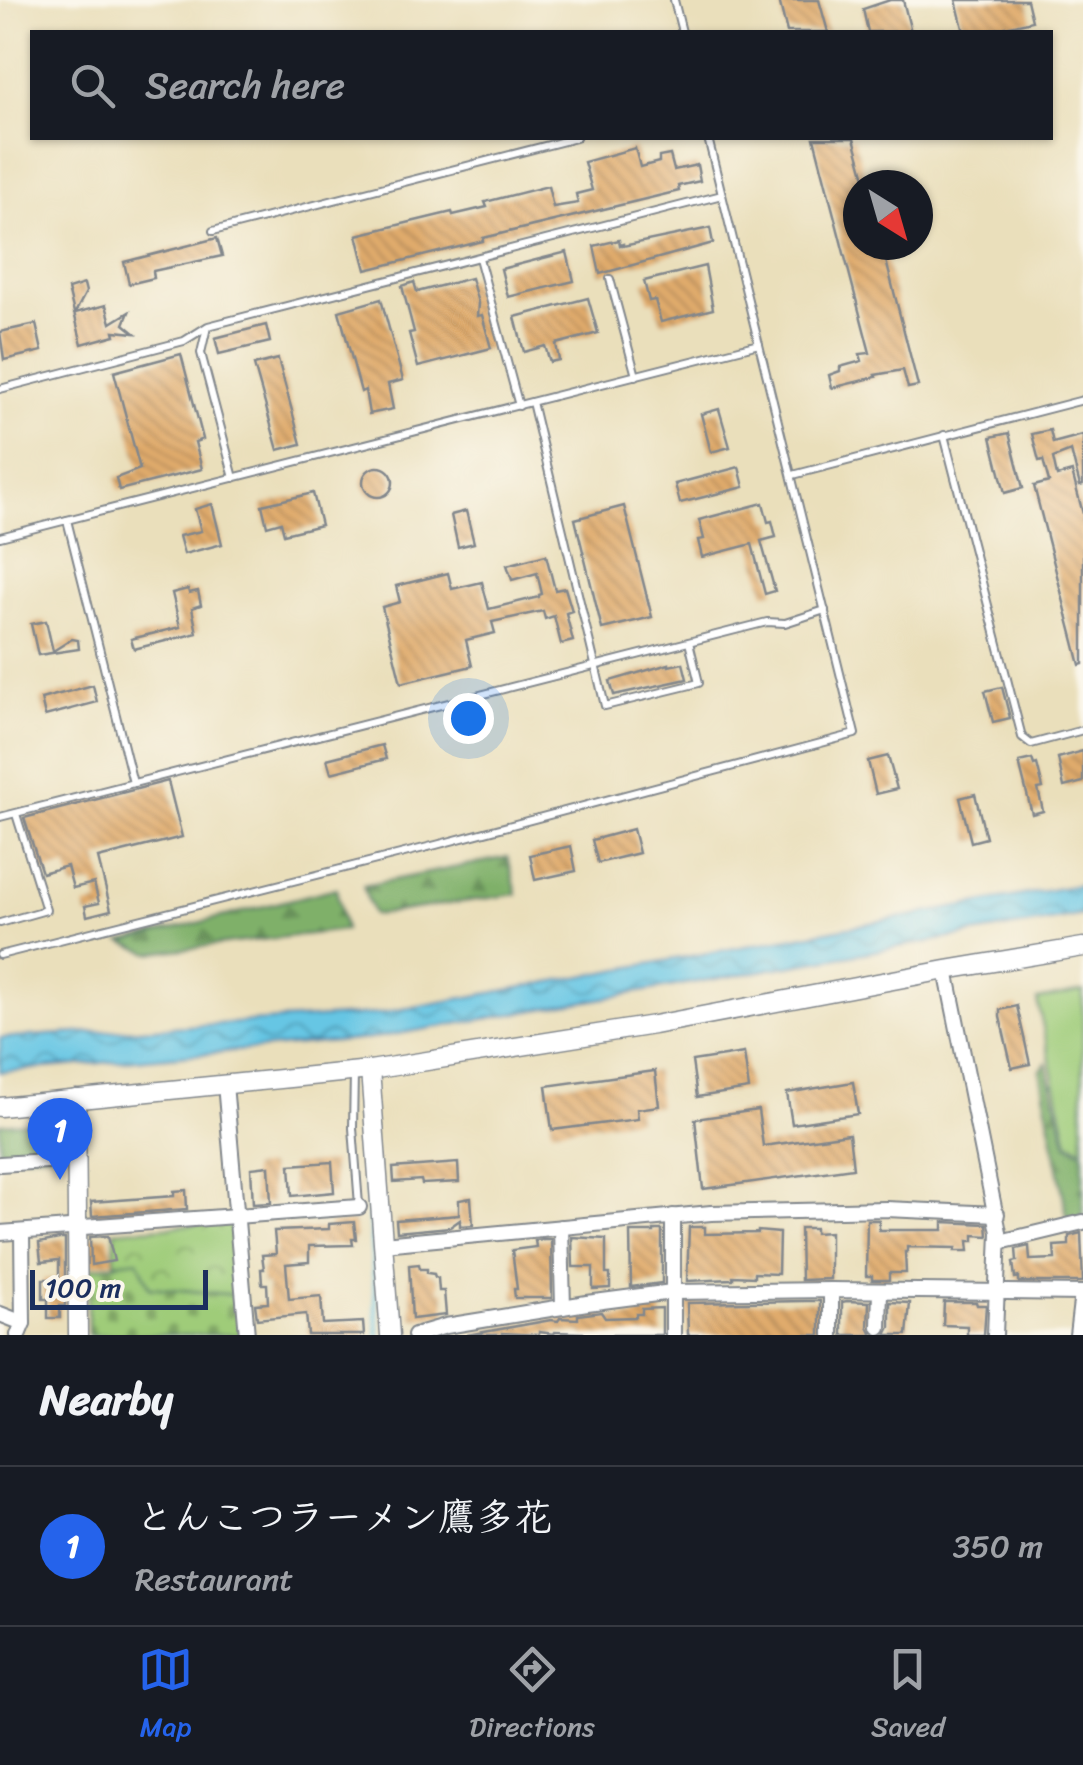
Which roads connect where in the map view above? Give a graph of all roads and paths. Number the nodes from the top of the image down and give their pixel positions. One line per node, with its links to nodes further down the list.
1 (674, 0): 2 (lane)
2 (682, 30)
3 (568, 140): 6 (lane)
4 (708, 140): 5 (lane)
5 (722, 194): 7 (lane); 10 (lane)
6 (213, 231)
7 (479, 258): 9 (lane); 15 (lane)
8 (610, 279): 11 (lane)
9 (208, 326): 12 (lane); 18 (lane)
10 (758, 344): 11 (lane); 17 (lane)
11 (636, 376): 14 (lane)
12 (0, 388)
13 (1083, 400): 16 (lane)
14 (532, 402): 15 (lane); 23 (lane)
15 (519, 406): 18 (lane)
16 (944, 435): 17 (lane); 24 (lane)
17 (793, 475): 21 (lane)
18 (234, 478): 19 (lane)
19 (67, 520): 20 (lane); 25 (lane)
20 (0, 537)
21 (825, 610): 22 (lane); 30 (lane)
22 (689, 642): 23 (lane); 23 (lane)
23 (595, 666): 25 (lane)
24 (1083, 730)
25 (133, 783): 26 (lane)
26 (16, 813): 27 (lane); 28 (lane)
27 (0, 817)
28 (0, 923)
29 (1083, 947): 31 (street)
30 (0, 955)
31 (946, 970): 32 (street); 39 (street)
32 (362, 1071): 33 (street); 38 (lane); 48 (street)
33 (225, 1084): 34 (street); 40 (street)
34 (76, 1099): 35 (street); 36 (street)
35 (0, 1106)
36 (76, 1159): 37 (street); 44 (street)
37 (0, 1164)
38 (359, 1207): 40 (street)
39 (996, 1214): 41 (street); 47 (street)
40 (236, 1215): 44 (street); 59 (street)
41 (673, 1216): 43 (street); 51 (street)
42 (1083, 1222): 47 (street)
43 (561, 1227): 48 (street); 54 (street)
44 (78, 1228): 45 (street); 58 (street)
45 (22, 1232): 46 (street); 57 (street)
46 (0, 1234)
47 (1000, 1242): 52 (street)
48 (383, 1244): 60 (street)
49 (831, 1290): 50 (street); 51 (street); 63 (street)
50 (880, 1290): 52 (street); 56 (street)
51 (672, 1292): 54 (street); 62 (street)
52 (998, 1292): 53 (street); 64 (street)
53 (1083, 1293): 65 (street)
54 (563, 1306): 61 (street)
55 (0, 1314): 57 (street)
56 (879, 1328)
57 (21, 1329)
58 (78, 1335)
59 (246, 1335)
60 (390, 1335)
61 (415, 1335)
62 (673, 1335)
63 (831, 1335)
64 (995, 1335)
65 (1077, 1335)

